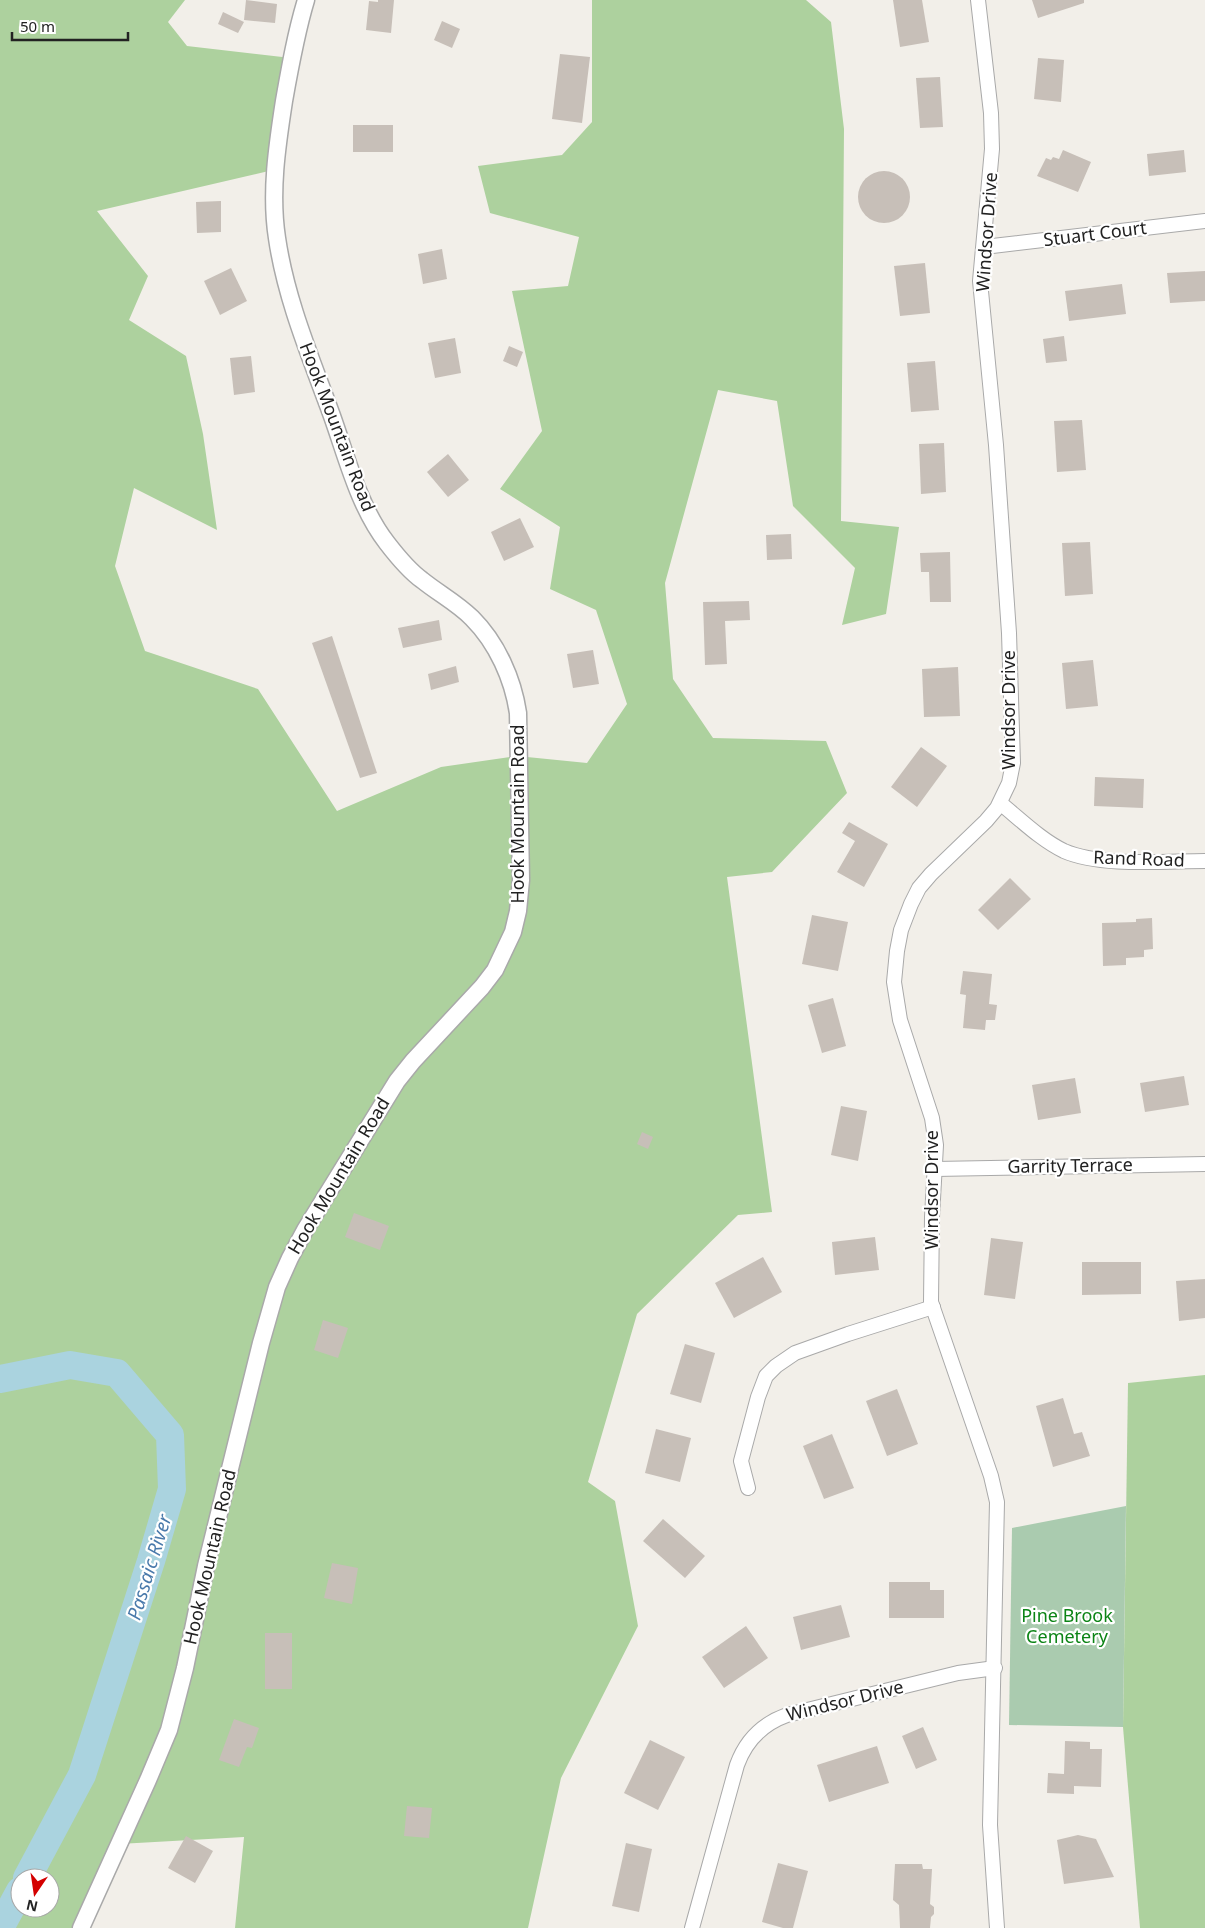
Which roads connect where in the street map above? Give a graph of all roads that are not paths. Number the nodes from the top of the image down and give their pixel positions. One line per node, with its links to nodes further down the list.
1 (306, 0): 12 (street, Hook Mountain Road)
2 (978, 0): 4 (street, Windsor Drive)
3 (1205, 221): 4 (street, Stuart Court)
4 (984, 247): 5 (street, Windsor Drive)
5 (1000, 803): 6 (street, Rand Road); 8 (street, Windsor Drive)
6 (1205, 861)
7 (1205, 1164): 8 (street, Garrity Terrace)
8 (935, 1169): 9 (street, Windsor Drive)
9 (933, 1307): 10 (street); 11 (street, Windsor Drive)
10 (748, 1488)
11 (995, 1668): 13 (street, Windsor Drive); 14 (street, Windsor Drive)
12 (81, 1928)
13 (692, 1928)
14 (998, 1928)

